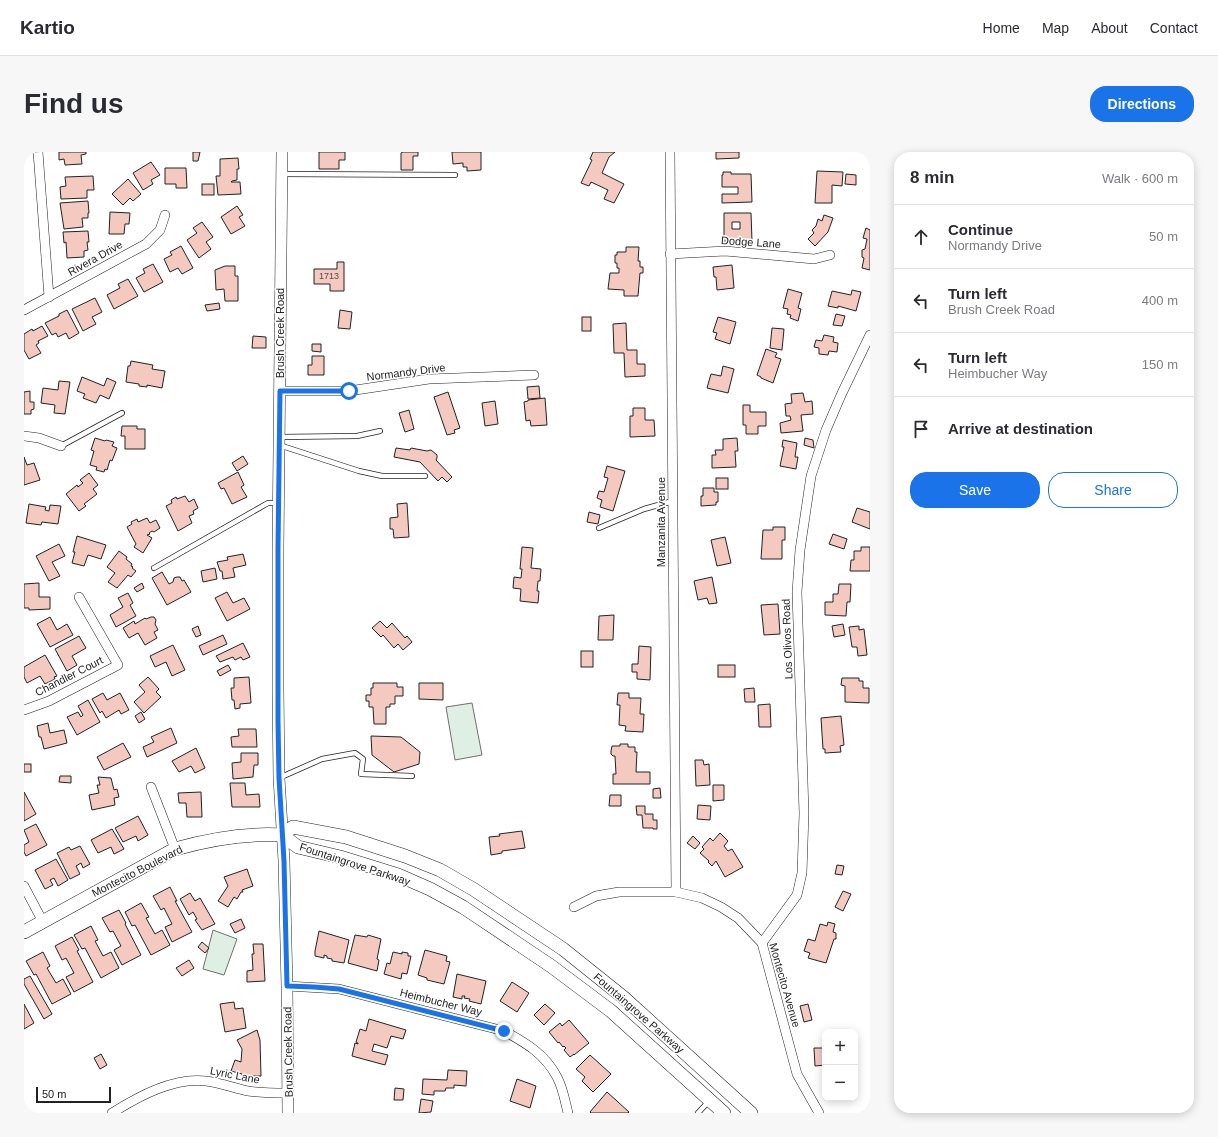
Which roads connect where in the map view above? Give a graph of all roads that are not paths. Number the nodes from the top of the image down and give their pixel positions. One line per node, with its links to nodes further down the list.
1 (38, 152): 9 (street)
2 (282, 152): 4 (street, Brush Creek Road)
3 (670, 152): 7 (street, Manzanita Avenue)
4 (282, 174): 5 (lane); 13 (street, Brush Creek Road)
5 (455, 175)
6 (165, 215): 9 (street, Rivera Drive)
7 (670, 254): 8 (street, Dodge Lane); 20 (street, Manzanita Avenue)
8 (830, 255)
9 (49, 297): 10 (street, Rivera Drive)
10 (24, 310)
11 (870, 335): 36 (street, Los Olivos Road)
12 (534, 375): 13 (street, Normandy Drive)
13 (280, 391): 17 (street, Brush Creek Road)
14 (122, 413): 18 (lane)
15 (380, 431): 17 (lane)
16 (24, 436): 18 (street)
17 (279, 441): 19 (lane); 21 (street, Brush Creek Road)
18 (61, 446)
19 (425, 476)
20 (673, 501): 22 (lane); 32 (street, Manzanita Avenue)
21 (278, 503): 23 (lane); 27 (street, Brush Creek Road)
22 (599, 528)
23 (154, 568)
24 (79, 597): 25 (street, Chandler Court)
25 (24, 710)
26 (412, 776): 27 (lane)
27 (279, 778): 29 (street, Brush Creek Road)
28 (151, 787): 30 (street)
29 (282, 835): 30 (main road, Montecito Boulevard); 37 (street, Brush Creek Road); 39 (main road, Fountaingrove Parkway); 45 (main road, Fountaingrove Parkway)
30 (175, 849): 34 (main road, Montecito Boulevard)
31 (24, 886): 34 (street)
32 (676, 892): 33 (street, Montecito Avenue); 36 (street, Montecito Avenue)
33 (574, 906)
34 (43, 922): 35 (main road, Montecito Boulevard)
35 (24, 932)
36 (762, 943): 46 (street, Montecito Avenue)
37 (287, 986): 38 (street, Brush Creek Road); 42 (street, Heimbucher Way)
38 (288, 1093): 40 (street, Lyric Lane); 41 (street, Brush Creek Road)
39 (710, 1100): 43 (lane); 44 (main road, Fountaingrove Parkway)
40 (112, 1113)
41 (288, 1113)
42 (568, 1113)
43 (698, 1113)
44 (724, 1113)
45 (751, 1113)
46 (819, 1113)

